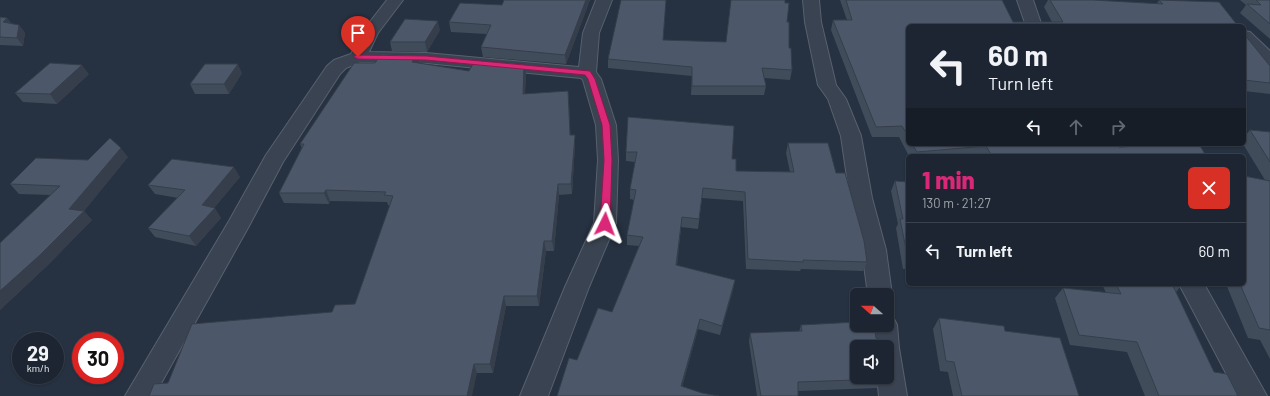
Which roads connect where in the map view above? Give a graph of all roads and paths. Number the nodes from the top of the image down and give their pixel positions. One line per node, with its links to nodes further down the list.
1 (395, 0): 7 (street)
2 (604, 0): 9 (street)
3 (811, 0): 11 (street)
4 (1025, 0): 5 (street)
5 (1033, 24)
6 (1246, 38): 8 (street)
7 (358, 57): 9 (street); 13 (street)
8 (1270, 60)
9 (587, 73): 14 (street)
10 (1192, 286): 16 (street)
11 (879, 288)
12 (891, 384): 15 (street)
13 (139, 396)
14 (534, 396)
15 (893, 396)
16 (1253, 396)

